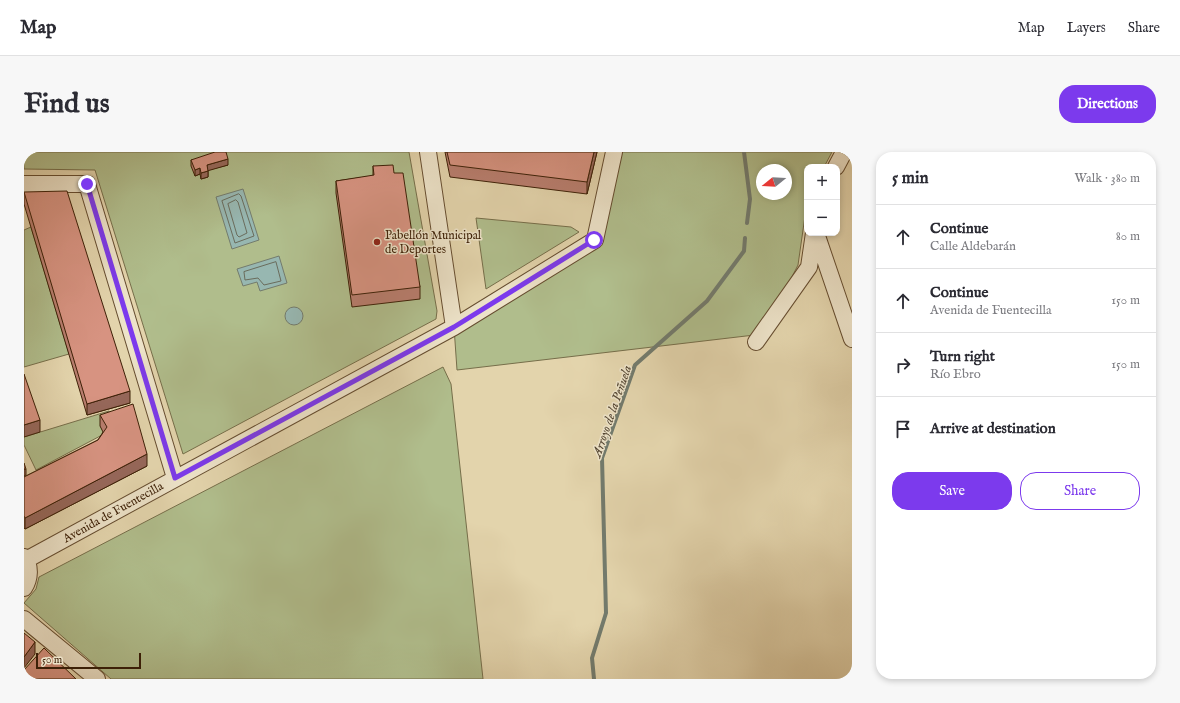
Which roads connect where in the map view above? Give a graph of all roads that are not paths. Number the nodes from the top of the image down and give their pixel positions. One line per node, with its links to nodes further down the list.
1 (428, 152): 8 (street)
2 (614, 152): 8 (street, Avenida de Fuentecilla)
3 (844, 152): 4 (street)
4 (838, 164)
5 (24, 184): 11 (street)
6 (814, 236): 10 (street)
7 (816, 236): 9 (street)
8 (454, 327): 11 (street, Avenida de Fuentecilla)
9 (852, 340)
10 (756, 342)
11 (175, 478): 12 (street, Avenida de Fuentecilla)
12 (25, 559): 13 (street)
13 (24, 588)
14 (24, 619): 15 (street)
15 (97, 679)

